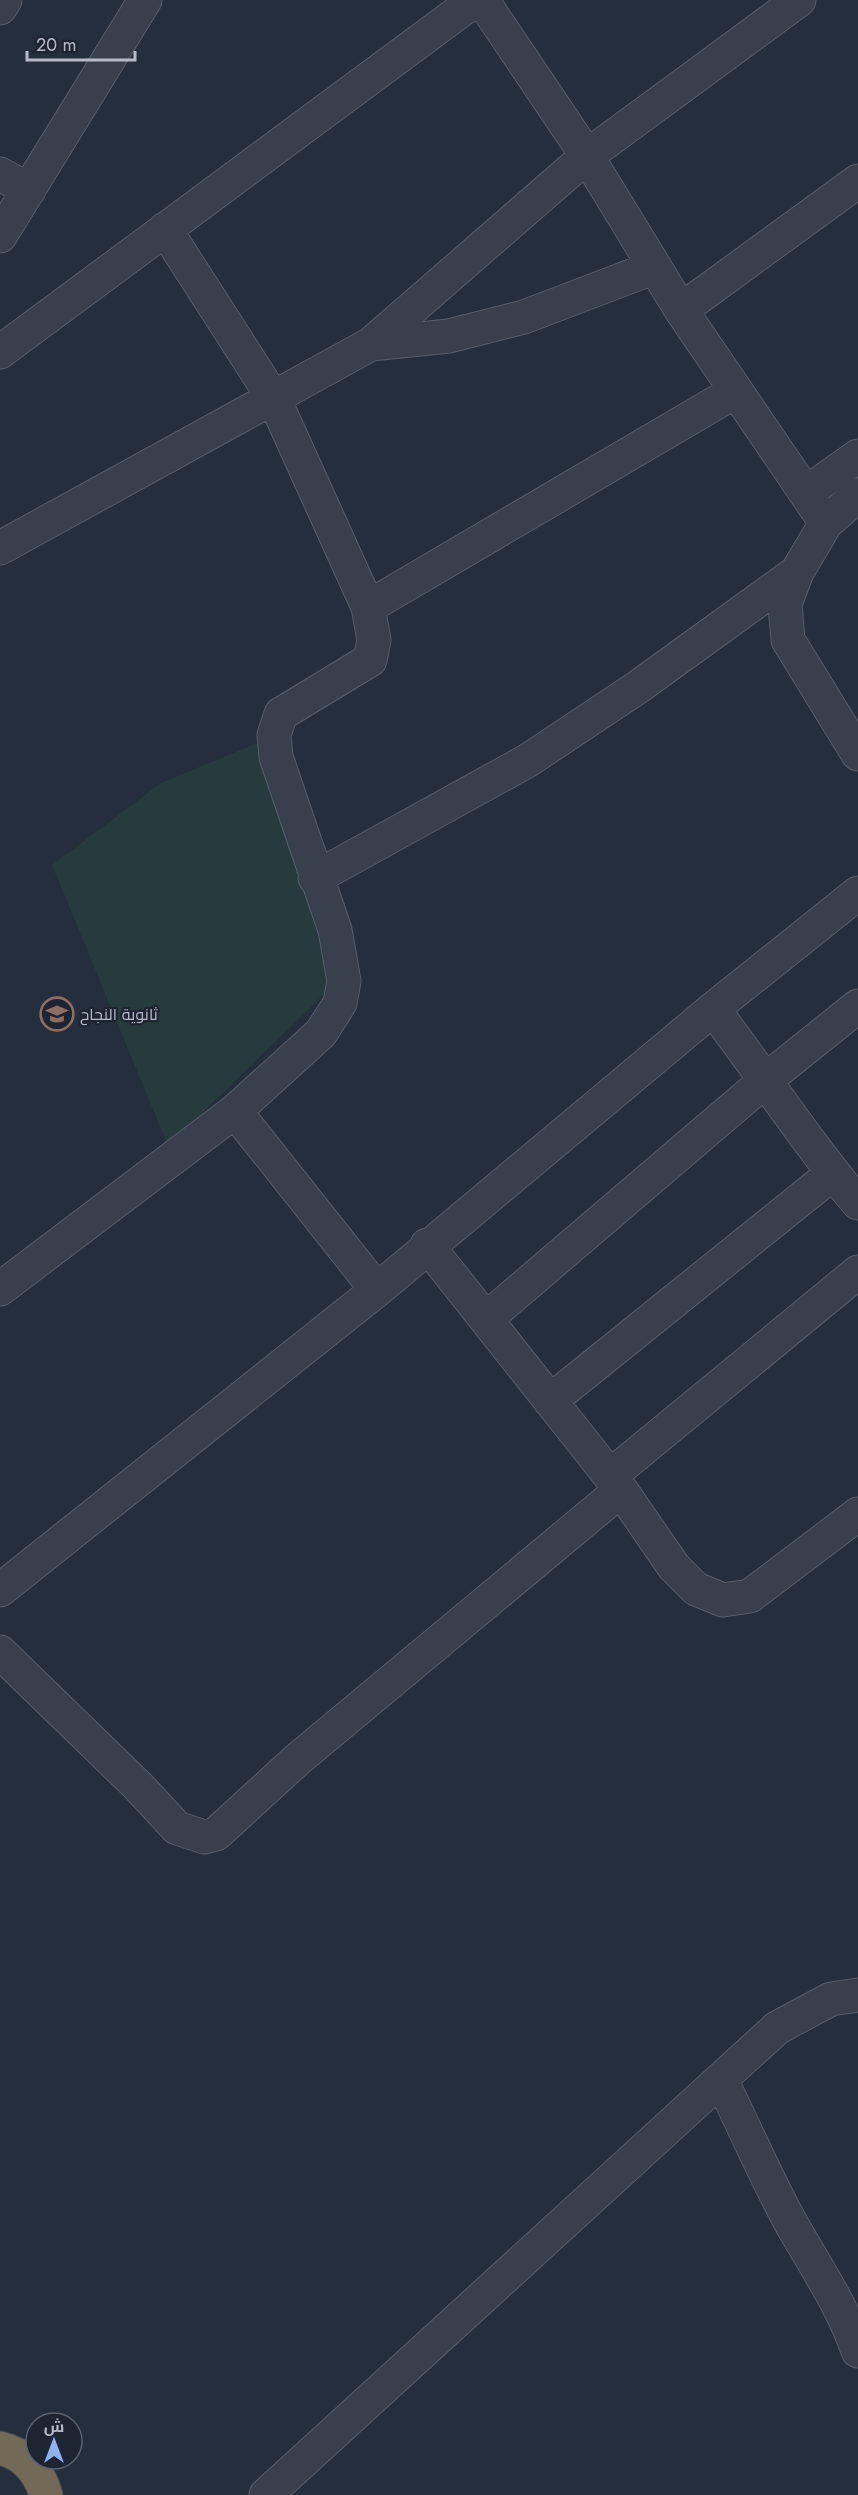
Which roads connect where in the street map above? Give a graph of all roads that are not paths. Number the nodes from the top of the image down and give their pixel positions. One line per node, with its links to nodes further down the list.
1 (5, 0): 6 (street)
2 (145, 0): 10 (street)
3 (475, 0): 11 (street)
4 (482, 0): 7 (street)
5 (800, 0): 7 (street)
6 (0, 8)
7 (587, 156): 13 (street); 15 (street)
8 (0, 174): 10 (street)
9 (858, 181): 14 (street)
10 (29, 190): 12 (street)
11 (165, 229): 16 (street); 18 (street)
12 (0, 236)
13 (655, 267): 14 (street); 15 (street)
14 (681, 310): 17 (street)
15 (371, 345): 18 (street)
16 (0, 352)
17 (736, 391): 20 (street); 25 (street)
18 (274, 399): 23 (street); 25 (street)
19 (858, 456): 20 (street)
20 (806, 493): 22 (street)
21 (858, 495): 22 (street)
22 (826, 523): 24 (street)
23 (0, 548)
24 (797, 572): 26 (street); 27 (street)
25 (368, 607): 27 (street)
26 (855, 743)
27 (315, 878): 32 (street)
28 (858, 893): 30 (street)
29 (858, 1006): 31 (street)
30 (713, 1009): 31 (street); 35 (street)
31 (767, 1079): 33 (street); 39 (street)
32 (235, 1111): 37 (street); 38 (street)
33 (832, 1174): 34 (street); 40 (street)
34 (858, 1203)
35 (427, 1245): 38 (street); 39 (street)
36 (858, 1272): 41 (street)
37 (0, 1289)
38 (376, 1290): 43 (street)
39 (486, 1319): 40 (street)
40 (550, 1401): 41 (street)
41 (615, 1483): 42 (street); 44 (street)
42 (858, 1514)
43 (0, 1590)
44 (0, 1652)
45 (858, 1995): 46 (street)
46 (721, 2080): 47 (street); 50 (street)
47 (855, 2335)
48 (0, 2448): 49 (highway)
49 (46, 2495)
50 (266, 2495)

